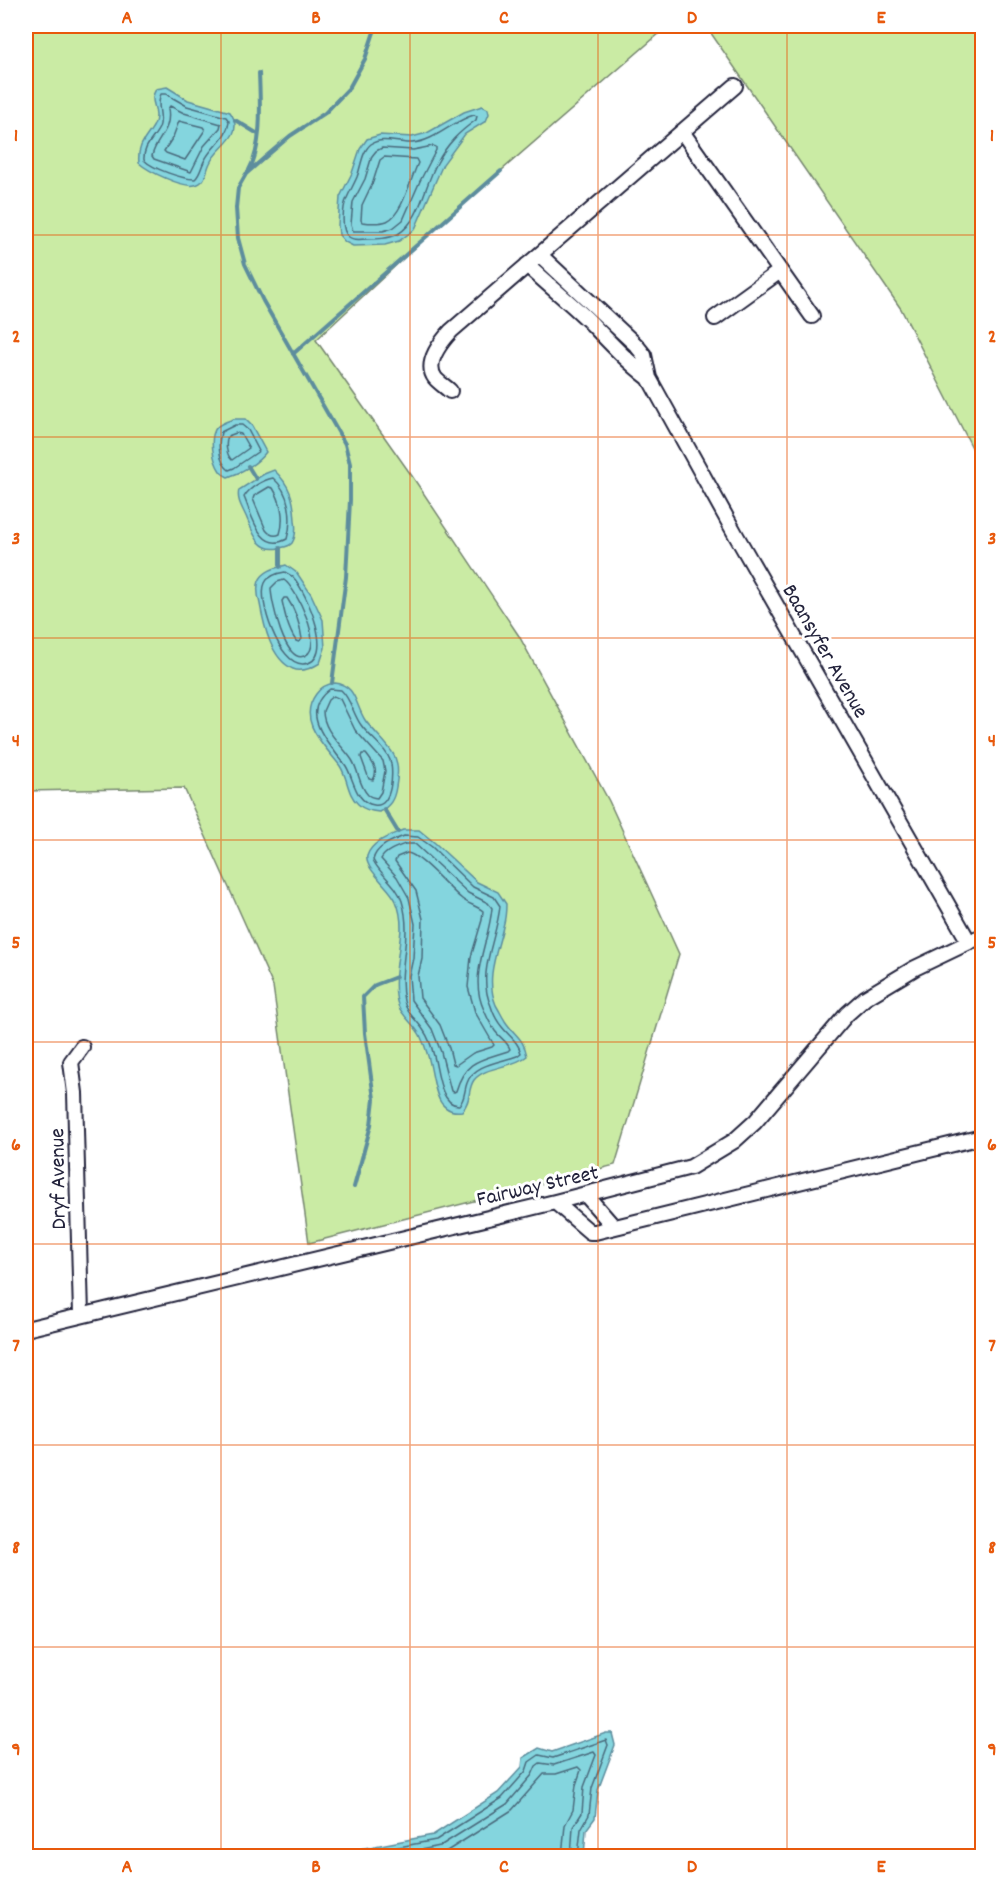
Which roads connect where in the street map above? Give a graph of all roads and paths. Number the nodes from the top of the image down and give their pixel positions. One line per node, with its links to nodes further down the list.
1 (735, 86): 2 (street)
2 (683, 133): 3 (street); 5 (street)
3 (540, 255): 4 (street); 6 (street, Baansyfer Avenue)
4 (527, 266): 9 (street, Baansyfer Avenue); 11 (street)
5 (780, 271): 7 (street); 8 (street)
6 (603, 312): 9 (street); 10 (street, Baansyfer Avenue)
7 (812, 316)
8 (715, 318)
9 (591, 324): 10 (street, Baansyfer Avenue)
10 (650, 378): 13 (street, Baansyfer Avenue)
11 (450, 391)
12 (982, 936): 13 (street, Fairway Street)
13 (969, 942): 16 (street, Fairway Street)
14 (82, 1047): 19 (street, Dryf Avenue)
15 (982, 1137): 18 (street)
16 (586, 1195): 17 (street, Fairway Street); 18 (street)
17 (555, 1202): 18 (street); 19 (street, Fairway Street)
18 (613, 1226)
19 (81, 1315): 20 (street, Fairway Street)
20 (26, 1329)

